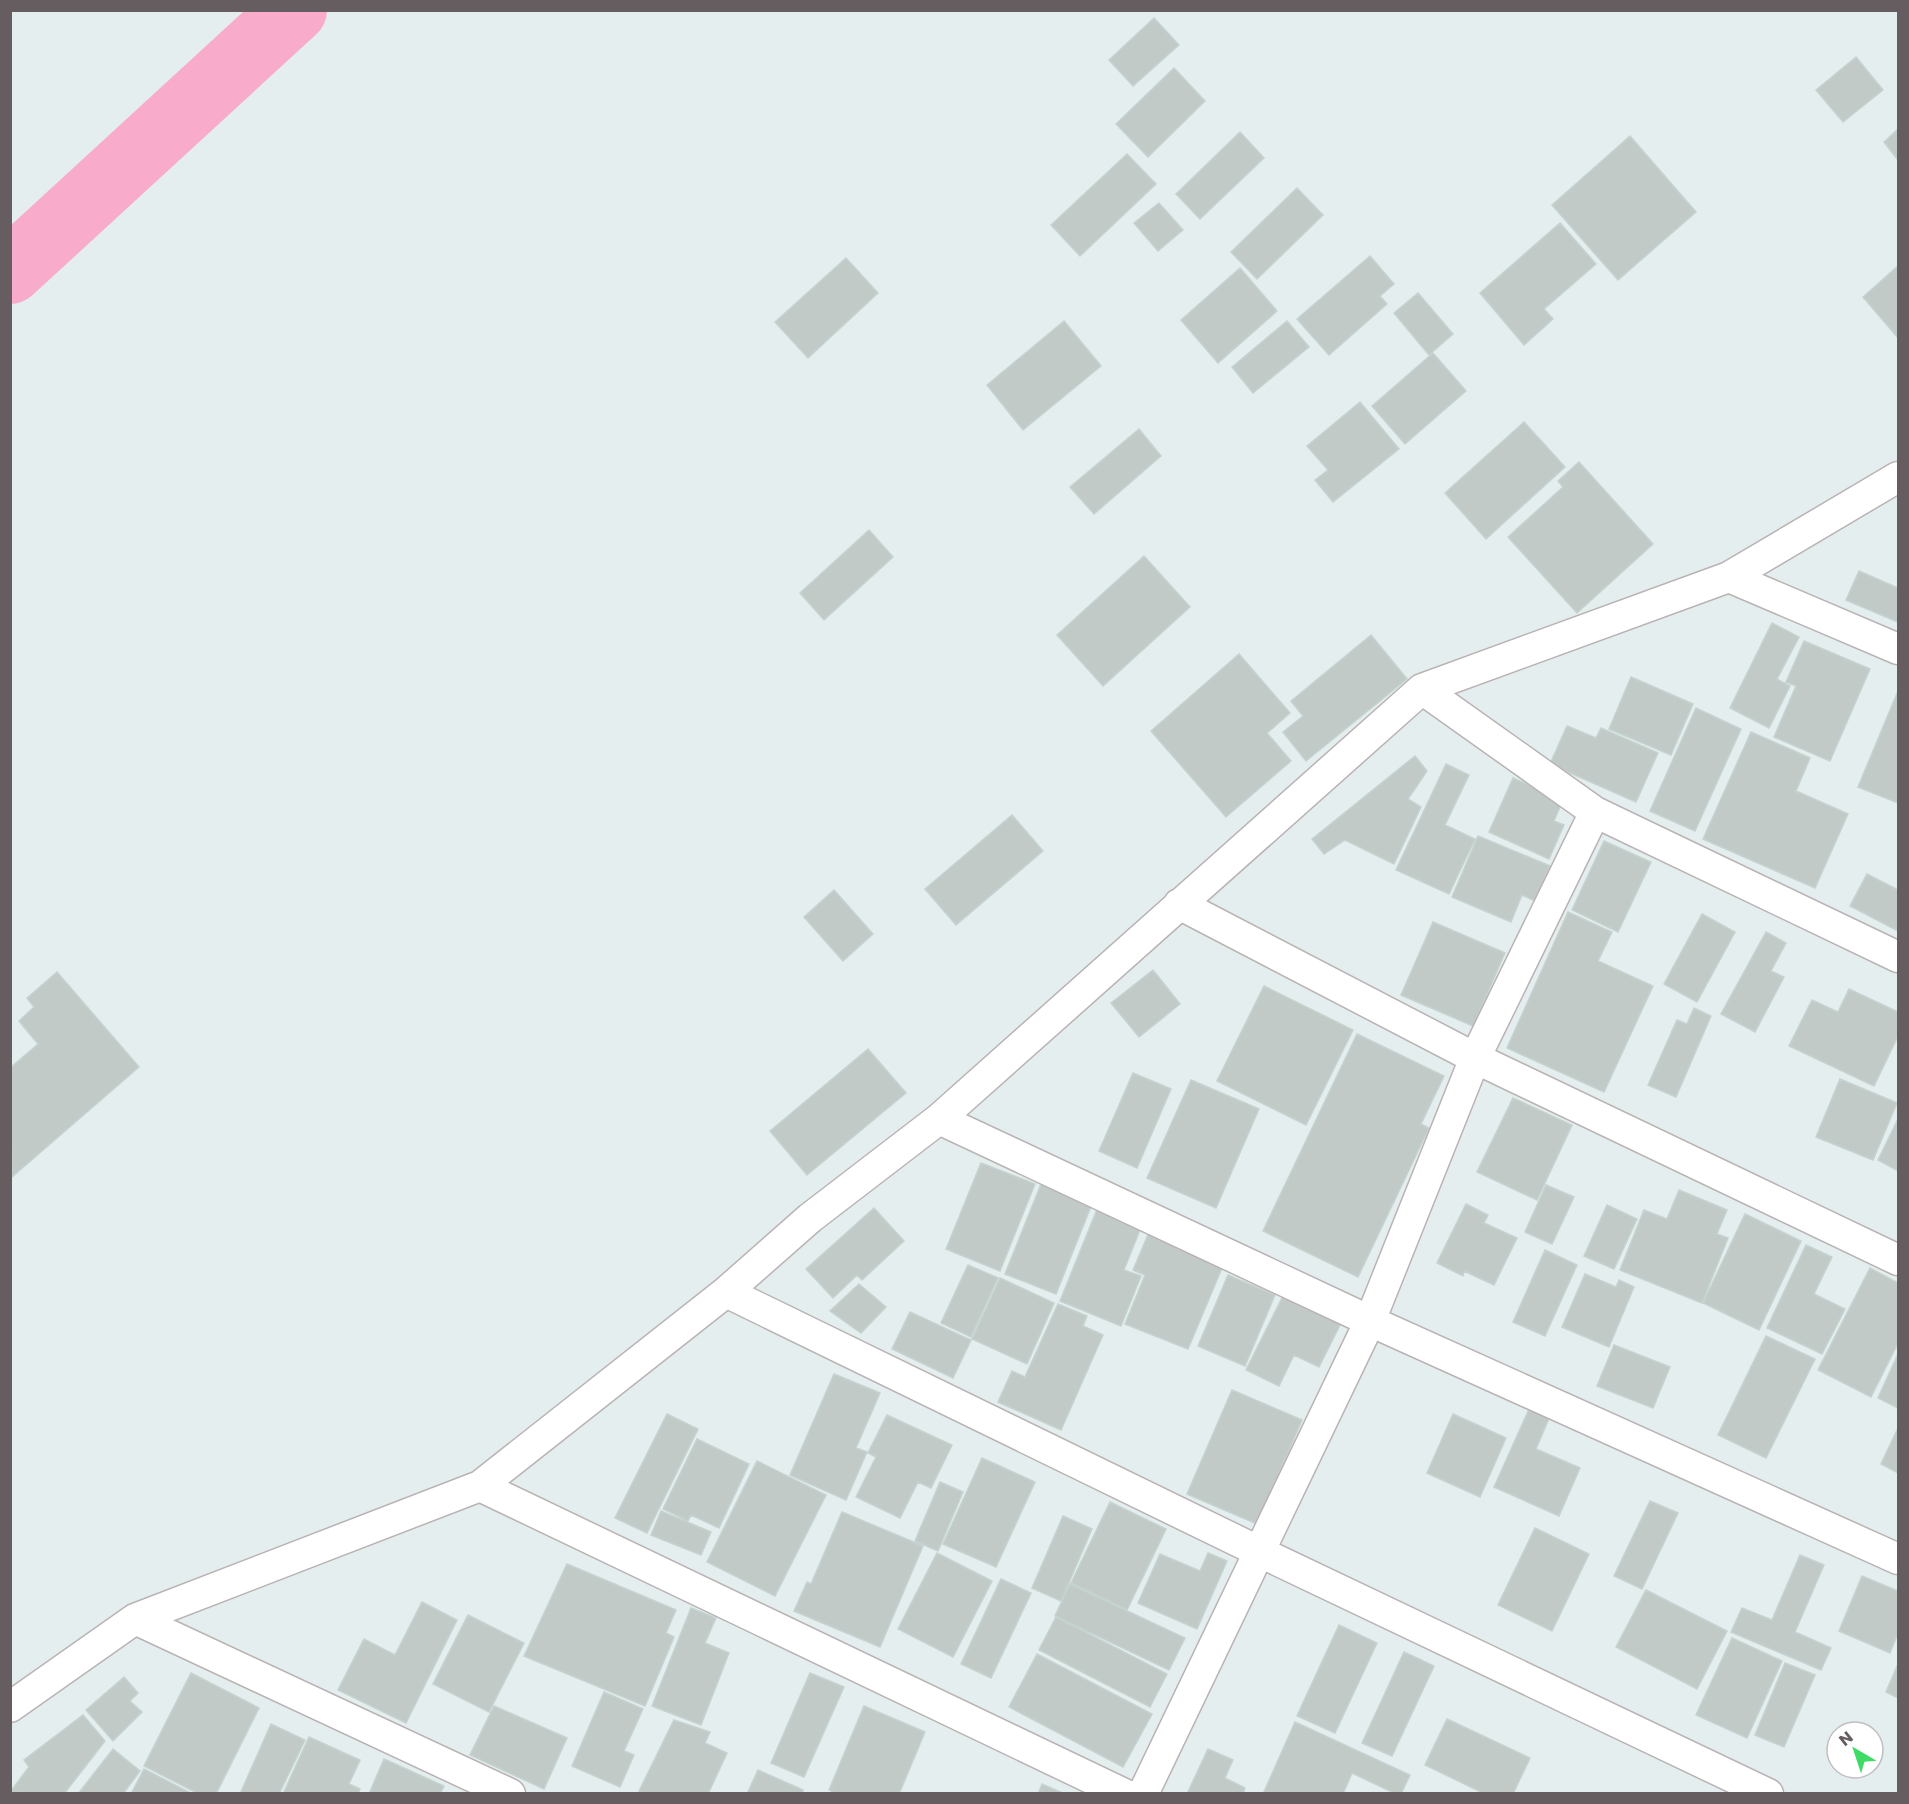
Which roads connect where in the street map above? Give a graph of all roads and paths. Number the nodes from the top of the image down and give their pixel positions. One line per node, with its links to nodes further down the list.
1 (1899, 477): 2 (street)
2 (1729, 577): 3 (street); 4 (street)
3 (1899, 649)
4 (1422, 689): 5 (street); 6 (street)
5 (1595, 812): 7 (street); 8 (street)
6 (1179, 904): 8 (street); 9 (street)
7 (1899, 957)
8 (1475, 1058): 10 (street); 12 (street)
9 (939, 1119): 11 (street); 12 (street)
10 (1899, 1260)
11 (726, 1292): 13 (street); 14 (street)
12 (1370, 1321): 14 (street); 15 (street)
13 (480, 1486): 16 (street); 20 (street)
14 (1260, 1552): 21 (street); 22 (street)
15 (1899, 1559)
16 (135, 1619): 17 (street); 18 (street)
17 (10, 1707)
18 (476, 1786): 19 (street)
19 (510, 1794)
20 (1124, 1794)
21 (1143, 1794)
22 (1768, 1794)

